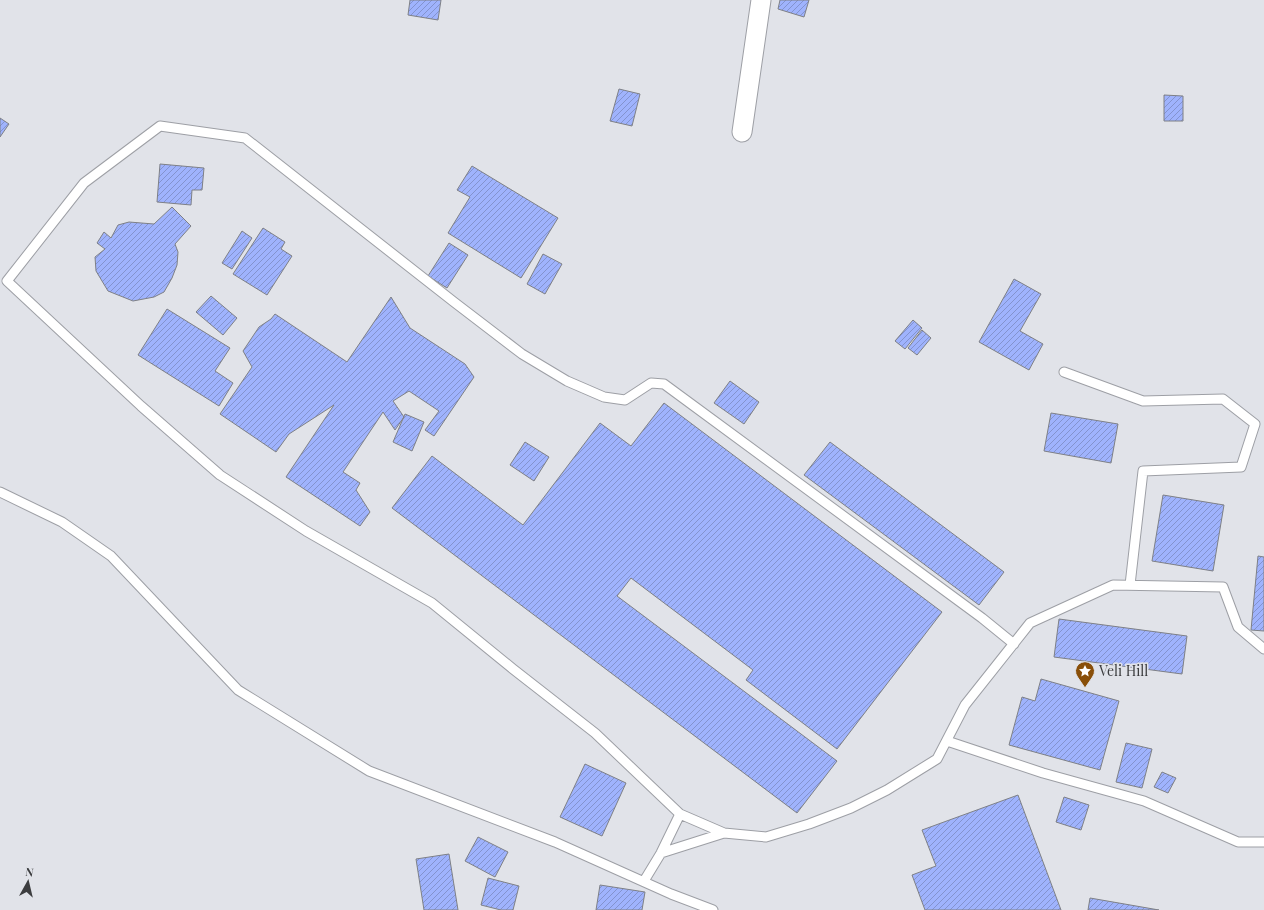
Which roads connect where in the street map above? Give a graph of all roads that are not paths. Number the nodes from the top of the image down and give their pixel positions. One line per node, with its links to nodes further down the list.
1 (761, 0): 2 (street)
2 (742, 132)
3 (1064, 372): 5 (lane)
4 (0, 492): 13 (lane)
5 (1130, 585): 6 (lane); 7 (lane)
6 (1014, 644): 8 (lane); 9 (lane)
7 (1264, 649)
8 (946, 741): 10 (lane); 11 (lane)
9 (680, 814): 10 (lane); 12 (lane)
10 (724, 833): 12 (lane)
11 (1264, 842)
12 (661, 853): 13 (lane)
13 (644, 881): 14 (lane)
14 (712, 910)

